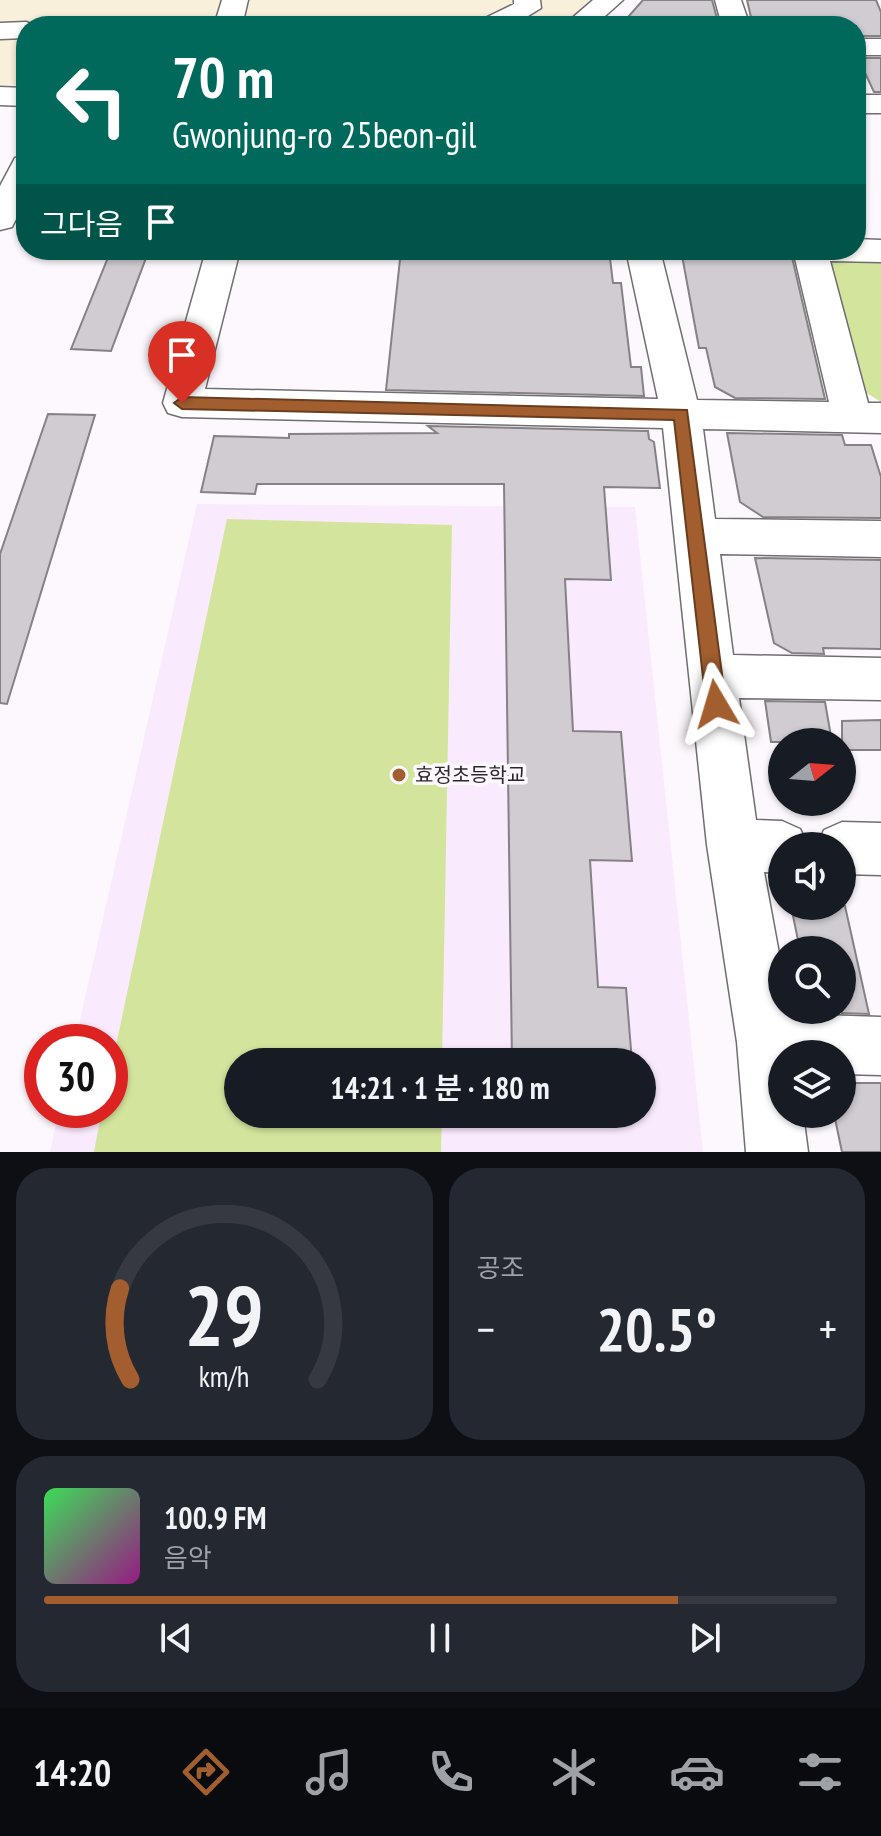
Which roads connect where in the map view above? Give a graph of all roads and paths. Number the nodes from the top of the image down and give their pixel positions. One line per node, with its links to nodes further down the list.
1 (527, 0): 3 (street)
2 (610, 0): 4 (street)
3 (512, 16)
4 (593, 16)
5 (16, 186): 6 (street)
6 (0, 220)
7 (220, 260): 10 (street)
8 (645, 260): 10 (street)
9 (813, 260): 11 (street)
10 (681, 414): 11 (street); 12 (street)
11 (866, 418)
12 (696, 536): 13 (street); 14 (street)
13 (881, 539)
14 (713, 676): 15 (street); 16 (street)
15 (881, 679)
16 (758, 846): 19 (street)
17 (856, 848): 18 (street)
18 (881, 849)
19 (766, 1042): 20 (street); 21 (street)
20 (881, 1046)
21 (777, 1152)

